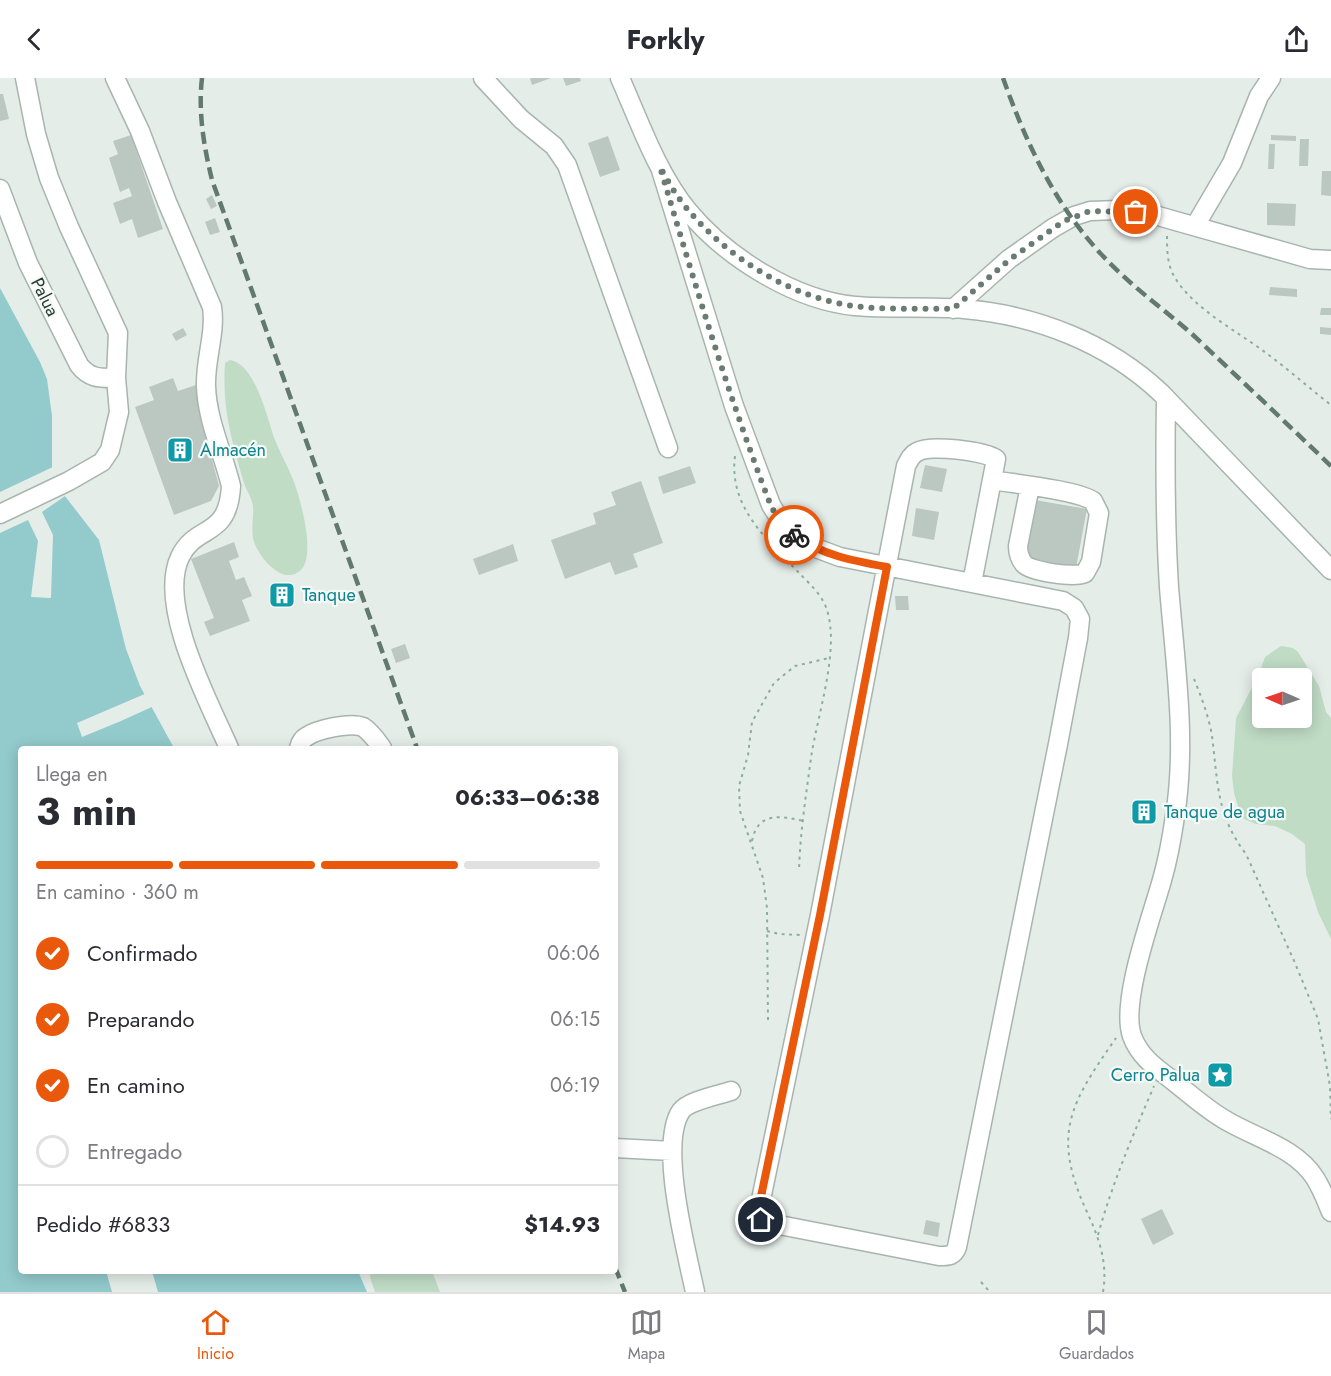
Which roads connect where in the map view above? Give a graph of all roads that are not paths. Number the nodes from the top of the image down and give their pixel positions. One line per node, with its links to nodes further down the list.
1 (25, 78): 11 (street)
2 (115, 78): 20 (street)
3 (483, 78): 13 (street)
4 (620, 78): 6 (street)
5 (1271, 78): 8 (street)
6 (660, 167): 10 (street); 17 (street)
7 (0, 189): 11 (street, Palua)
8 (1195, 226): 9 (street); 10 (street)
9 (1331, 260)
10 (953, 309): 12 (street)
11 (116, 378): 16 (street)
12 (1166, 398): 18 (street); 26 (street)
13 (668, 448)
14 (992, 480): 15 (street); 17 (street); 19 (street)
15 (1030, 486): 15 (street)
16 (0, 514)
17 (887, 567): 19 (street); 19 (street)
18 (1331, 570)
19 (972, 583)
20 (227, 746)
21 (300, 746): 22 (street)
22 (380, 746)
23 (731, 1091): 25 (street)
24 (618, 1148): 25 (street)
25 (672, 1151): 27 (street)
26 (1331, 1212)
27 (695, 1292)

